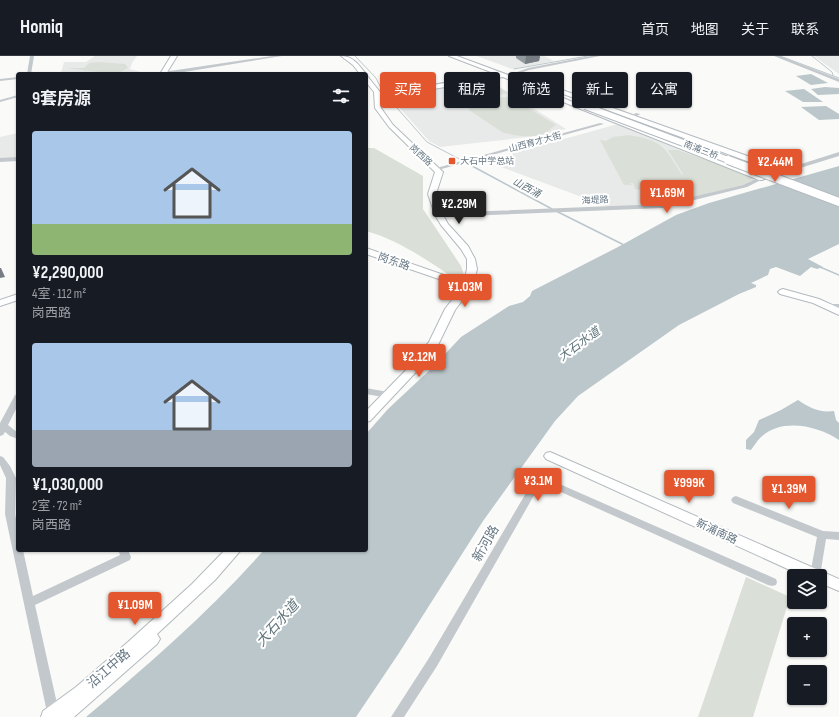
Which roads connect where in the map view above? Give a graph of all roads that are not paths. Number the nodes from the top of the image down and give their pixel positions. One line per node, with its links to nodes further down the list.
1 (32, 56): 9 (street)
2 (174, 56): 10 (main road)
3 (280, 56): 11 (street)
4 (344, 56): 12 (main road)
5 (452, 56): 15 (main road)
6 (466, 56): 13 (main road)
7 (598, 56): 14 (street)
8 (776, 56): 20 (street)
9 (29, 72)
10 (165, 72)
11 (174, 72)
12 (361, 72)
13 (509, 72)
14 (520, 72)
15 (504, 75): 16 (main road); 21 (main road)
16 (508, 77)
17 (16, 78): 18 (street)
18 (0, 80)
19 (368, 80): 22 (main road, 岗西路)
20 (839, 81)
21 (436, 86)
22 (380, 91)
23 (564, 92): 31 (main road)
24 (16, 97): 25 (street)
25 (0, 101)
26 (380, 102): 40 (main road, 岗西路)
27 (564, 102): 30 (main road)
28 (596, 108): 44 (main road, 南浦三桥)
29 (596, 108): 45 (main road, 南浦三桥, bridge)
30 (604, 121): 34 (main road); 40 (street, 山西育才大街)
31 (720, 148): 32 (main road); 34 (main road)
32 (728, 151): 35 (main road); 39 (main road)
33 (839, 154): 41 (street, 海堤路)
34 (703, 155): 42 (main road)
35 (782, 156): 39 (street)
36 (16, 159): 37 (street)
37 (0, 160)
38 (790, 160): 39 (street)
39 (768, 166): 41 (main road); 42 (main road)
40 (436, 169): 46 (main road, 岗西路)
41 (783, 171): 43 (street, 海堤路)
42 (748, 172): 43 (main road)
43 (762, 178): 46 (street, 海堤路)
44 (839, 197)
45 (839, 202)
46 (439, 215): 48 (main road, 岗西路)
47 (368, 252): 48 (main road, 岗东路)
48 (468, 286): 56 (main road, 岗西路)
49 (782, 292): 52 (main road)
50 (16, 298): 51 (main road)
51 (0, 303)
52 (828, 306): 53 (street); 54 (main road)
53 (839, 306)
54 (839, 312)
55 (368, 391): 56 (street)
56 (385, 394): 58 (main road); 59 (main road)
57 (16, 401): 60 (street)
58 (368, 407)
59 (368, 415)
60 (2, 429): 61 (street)
61 (16, 435)
62 (550, 456): 73 (main road, 新浦南路)
63 (0, 459): 64 (street)
64 (14, 488): 68 (street)
65 (736, 500): 66 (street)
66 (822, 535): 67 (street); 74 (street)
67 (839, 536)
68 (16, 542)
69 (18, 552): 78 (street)
70 (124, 552): 78 (street)
71 (232, 552): 79 (main road, 沿江中路)
72 (241, 552): 79 (main road, 沿江中路)
73 (801, 569)
74 (818, 569)
75 (827, 580): 77 (main road, 新浦南路)
76 (772, 582): 80 (street, 新河路)
77 (839, 585)
78 (29, 603): 79 (street)
79 (54, 716)
80 (397, 717)

